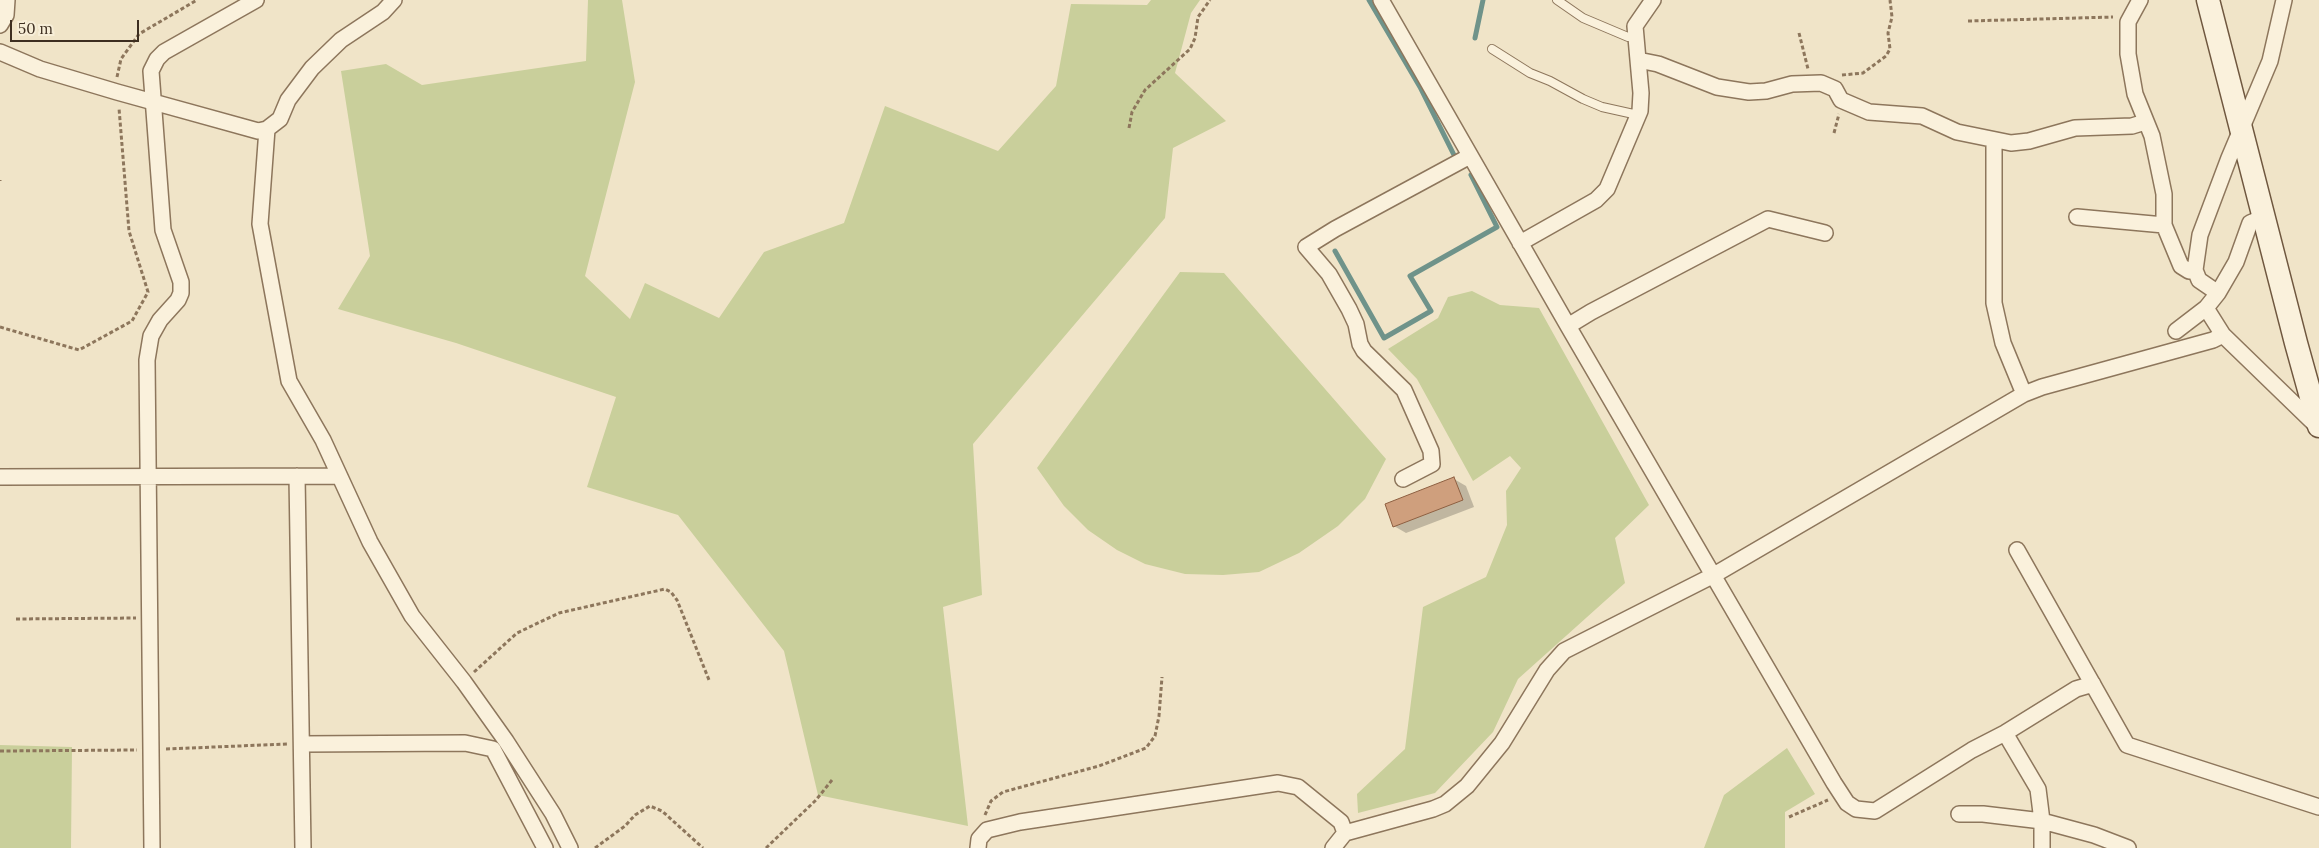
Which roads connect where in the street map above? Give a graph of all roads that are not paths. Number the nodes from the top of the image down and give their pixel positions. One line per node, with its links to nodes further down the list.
1 (7, 0): 10 (street)
2 (256, 0): 15 (street)
3 (394, 0): 18 (street)
4 (1381, 0): 21 (street)
5 (1557, 0): 11 (lane)
6 (1652, 0): 11 (street)
7 (2140, 0): 17 (street)
8 (2208, 0): 19 (street)
9 (2284, 0): 19 (street)
10 (0, 25)
11 (1636, 36): 14 (street)
12 (1492, 48): 16 (lane)
13 (0, 52): 15 (street)
14 (1638, 60): 16 (street); 20 (street)
15 (155, 101): 18 (street); 38 (street)
16 (1638, 115): 26 (street)
17 (2145, 122): 20 (street); 24 (street)
18 (267, 130): 36 (street)
19 (2242, 130): 23 (street); 27 (street)
20 (1994, 141): 33 (street)
21 (1470, 156): 26 (street); 39 (street)
22 (2077, 217): 24 (street)
23 (2264, 217): 28 (street); 34 (street)
24 (2164, 225): 27 (street)
25 (1825, 233): 30 (street)
26 (1520, 243): 30 (street)
27 (2195, 270): 28 (street)
28 (2218, 294): 29 (street)
29 (2206, 308): 31 (street); 32 (street)
30 (1568, 326): 41 (street)
31 (2176, 330)
32 (2223, 335): 33 (street); 34 (street)
33 (2024, 394): 41 (street)
34 (2319, 426)
35 (297, 476): 36 (street); 38 (street); 44 (street)
36 (338, 476): 52 (street)
37 (0, 477): 38 (street)
38 (150, 478): 49 (street)
39 (1403, 479)
40 (2017, 550): 42 (street)
41 (1714, 575): 43 (street); 48 (street)
42 (2093, 684): 43 (street); 45 (street)
43 (2005, 733): 47 (street)
44 (303, 744): 50 (street); 51 (street)
45 (2319, 807)
46 (1959, 814): 47 (street)
47 (2042, 821): 55 (street); 56 (street)
48 (1345, 833): 53 (street); 54 (street)
49 (152, 848)
50 (303, 848)
51 (545, 848)
52 (570, 848)
53 (978, 848)
54 (1333, 848)
55 (2042, 848)
56 (2128, 848)

